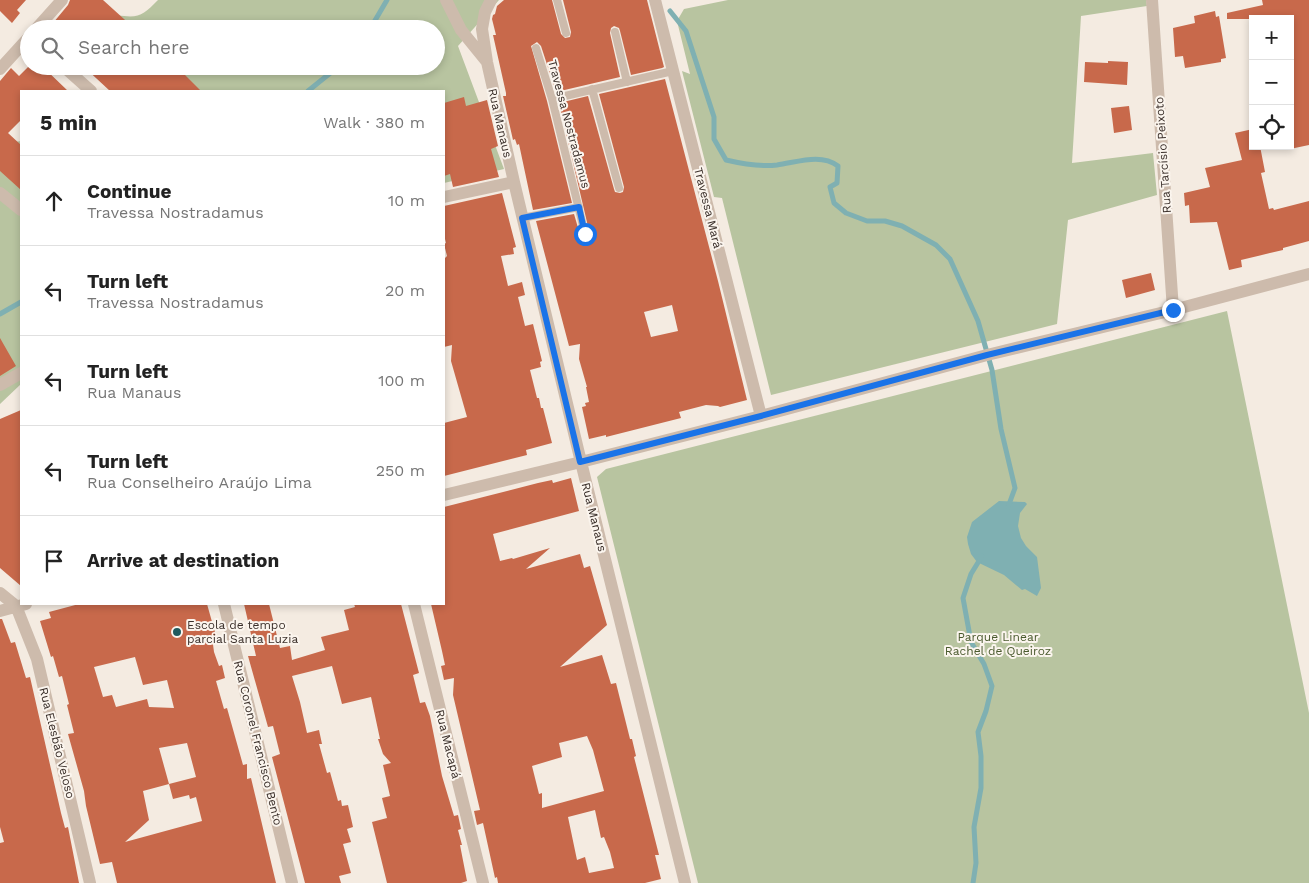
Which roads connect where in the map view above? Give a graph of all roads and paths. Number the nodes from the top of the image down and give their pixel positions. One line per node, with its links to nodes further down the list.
1 (62, 0): 7 (street)
2 (446, 0): 12 (street)
3 (491, 0): 12 (street, Rua Manaus)
4 (557, 0): 9 (lane)
5 (655, 0): 14 (street, Travessa Mará)
6 (1152, 0): 29 (street, Rua Tarcísio Peixoto)
7 (44, 20)
8 (616, 32): 16 (lane)
9 (566, 33)
10 (20, 47): 13 (street)
11 (536, 48): 19 (lane, Travessa Nostradamus)
12 (487, 62): 20 (street, Rua Manaus)
13 (0, 69)
14 (673, 71): 16 (lane); 32 (street, Travessa Mará)
15 (73, 75): 17 (street)
16 (626, 82): 18 (lane)
17 (90, 90)
18 (592, 90): 19 (lane); 21 (lane)
19 (552, 99): 24 (lane, Travessa Nostradamus)
20 (514, 182): 23 (street); 26 (street, Rua Manaus)
21 (619, 188)
22 (0, 192): 25 (street)
23 (445, 197)
24 (579, 207): 26 (lane, Travessa Nostradamus); 27 (lane, Travessa Nostradamus)
25 (20, 209)
26 (522, 218): 33 (street, Rua Manaus)
27 (585, 234)
28 (1309, 274): 29 (street)
29 (1173, 310): 32 (street)
30 (20, 374): 31 (street)
31 (0, 385)
32 (761, 416): 33 (street)
33 (580, 462): 34 (street); 44 (street, Rua Manaus)
34 (445, 495)
35 (0, 593): 36 (street)
36 (20, 604)
37 (21, 605): 40 (street); 41 (street, Rua Elesbão Veloso)
38 (224, 605): 42 (street, Rua Coronel Francisco Bento)
39 (414, 605): 43 (street, Rua Macapá)
40 (0, 611)
41 (90, 883)
42 (292, 883)
43 (483, 883)
44 (685, 883)

